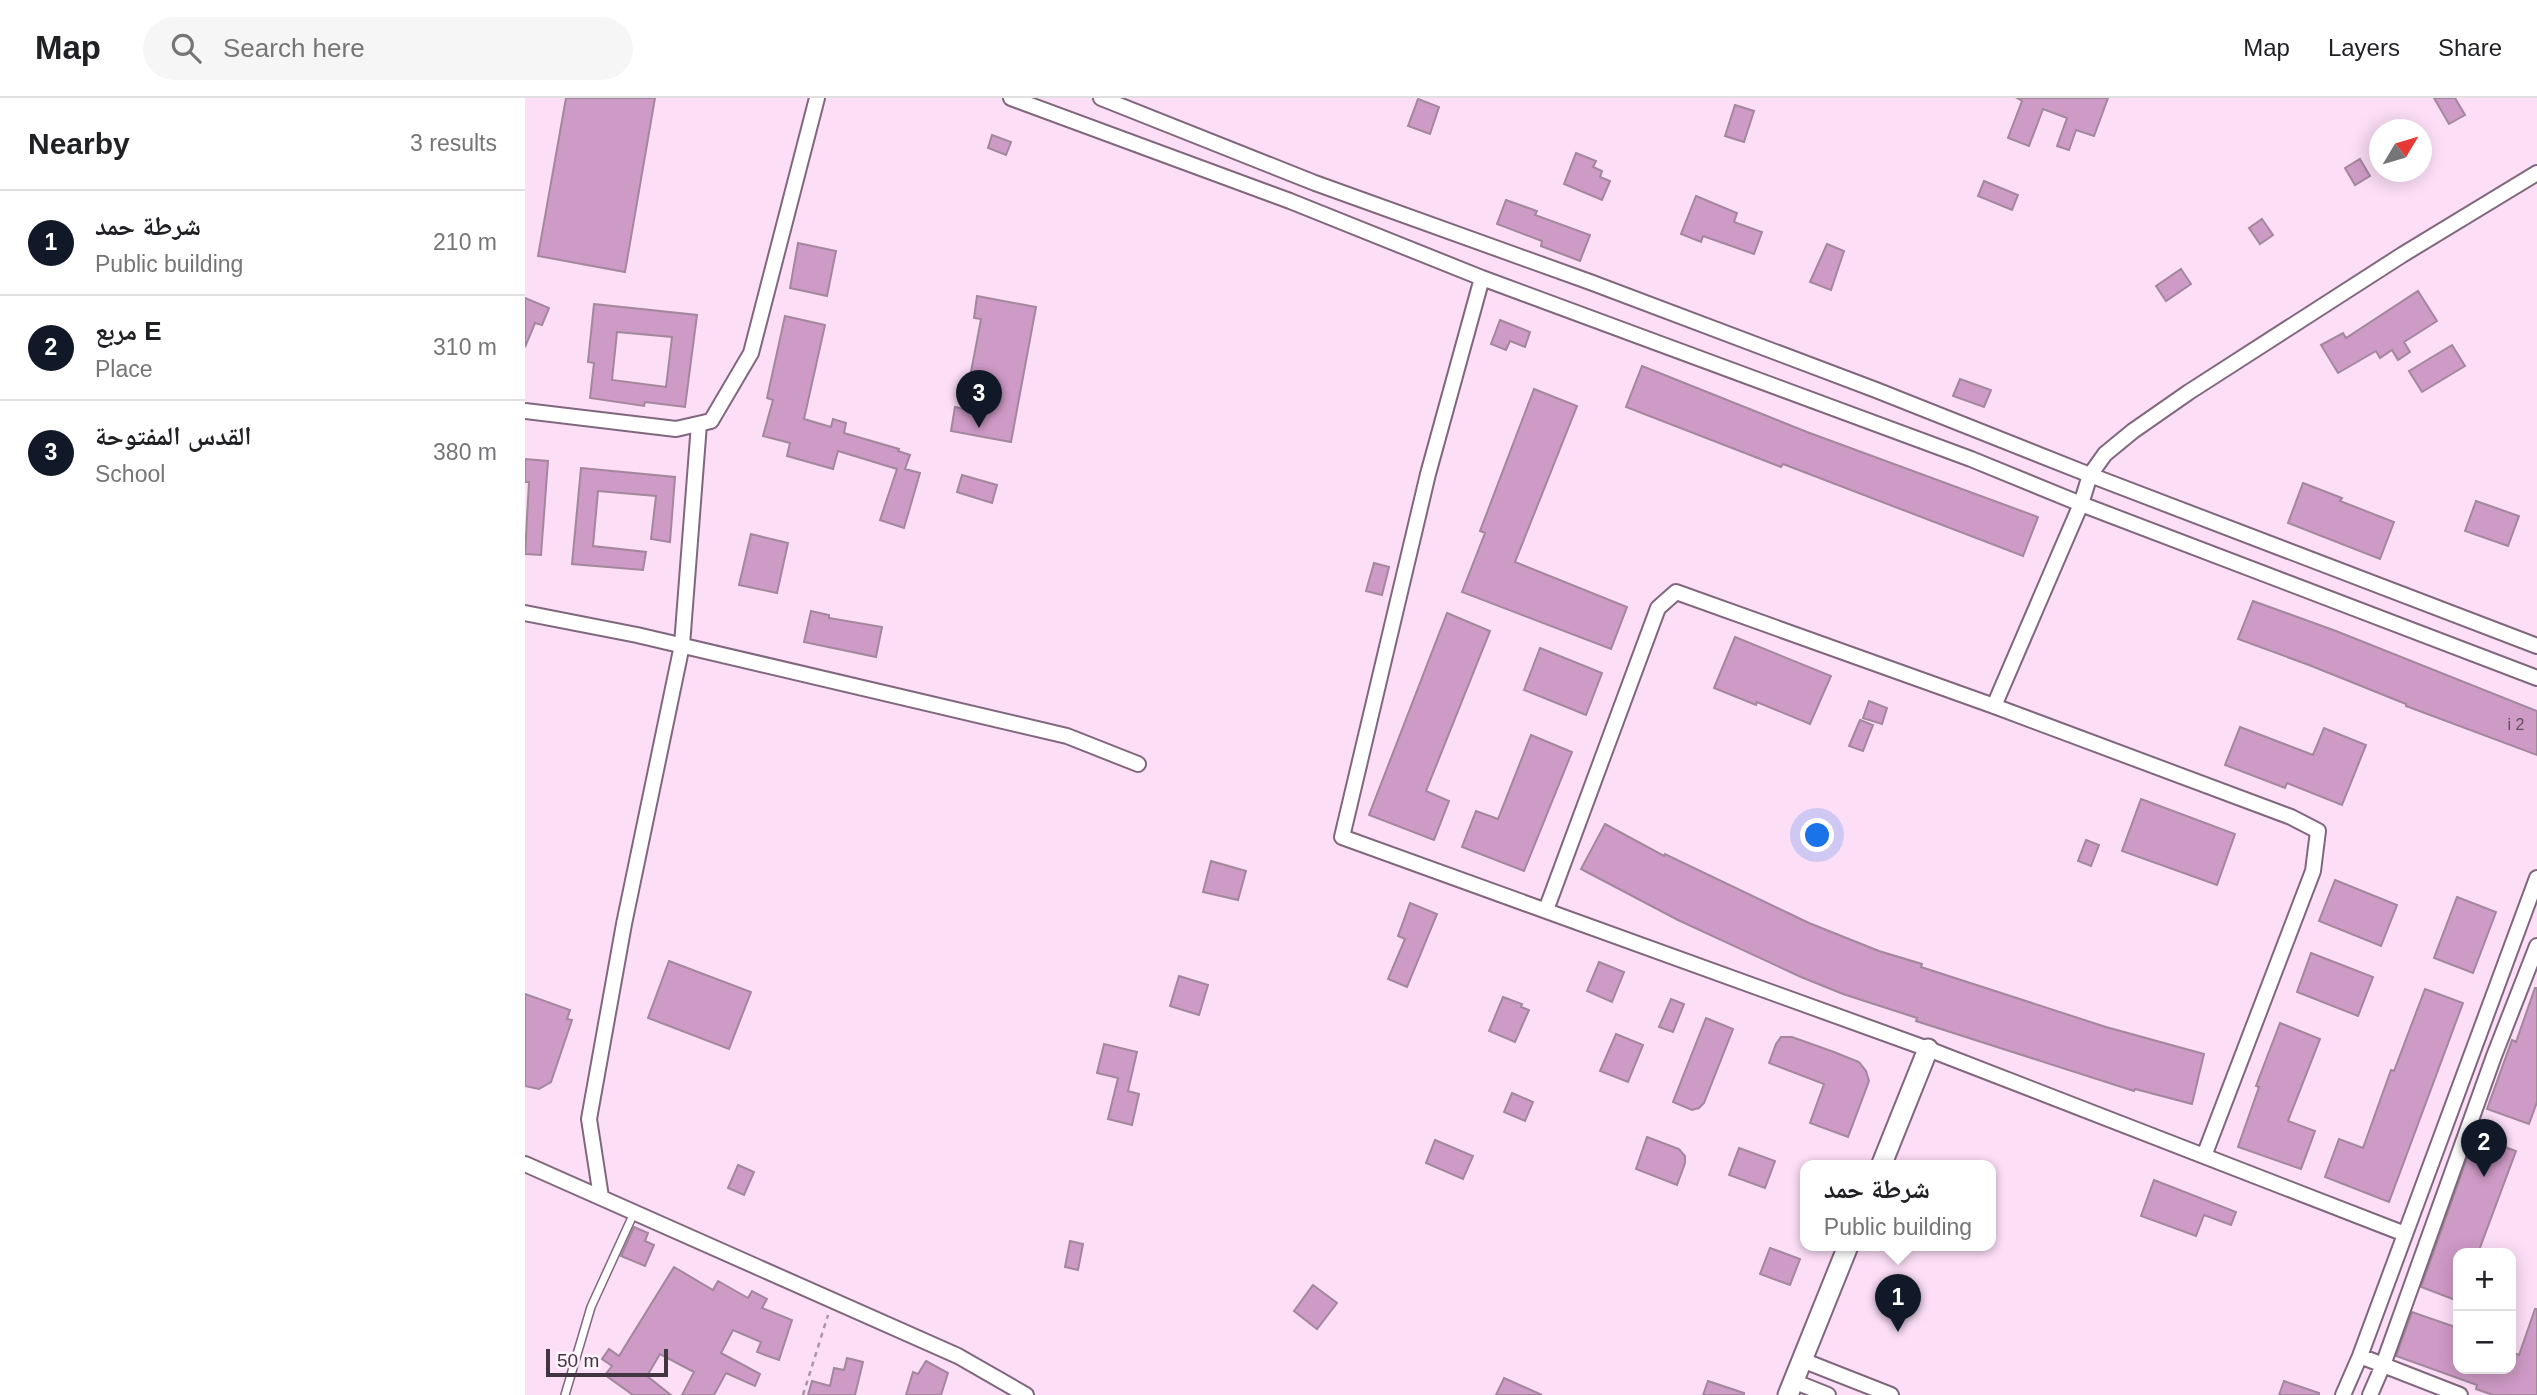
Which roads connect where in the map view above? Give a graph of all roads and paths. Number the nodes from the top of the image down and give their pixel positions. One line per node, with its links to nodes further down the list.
1 (817, 98): 7 (street)
2 (1011, 98): 5 (street)
3 (1101, 98): 8 (street)
4 (2537, 173): 8 (street)
5 (1482, 278): 9 (street); 17 (street)
6 (525, 411): 7 (street)
7 (699, 424): 11 (street)
8 (2089, 475): 9 (street); 12 (street)
9 (2081, 504): 13 (street); 14 (street)
10 (525, 612): 11 (street)
11 (682, 645): 15 (street); 23 (street)
12 (2537, 646)
13 (2537, 678)
14 (1994, 706): 17 (street); 20 (street)
15 (1138, 764)
16 (2537, 878): 25 (street)
17 (1546, 910): 19 (street)
18 (2537, 946): 30 (street)
19 (1928, 1049): 20 (street); 21 (street)
20 (2204, 1156): 25 (street)
21 (1883, 1160)
22 (525, 1164): 23 (street)
23 (601, 1197): 24 (street)
24 (634, 1212): 27 (street); 32 (lane)
25 (2405, 1234): 28 (street)
26 (1846, 1251): 29 (street)
27 (833, 1299): 33 (path); 34 (street)
28 (2360, 1356): 30 (street); 37 (street)
29 (1803, 1360): 31 (street); 36 (street)
30 (2383, 1365): 38 (street); 39 (street)
31 (1791, 1388): 35 (street)
32 (565, 1395)
33 (803, 1395)
34 (1026, 1395)
35 (1828, 1395)
36 (1891, 1395)
37 (2343, 1395)
38 (2370, 1395)
39 (2460, 1395)

